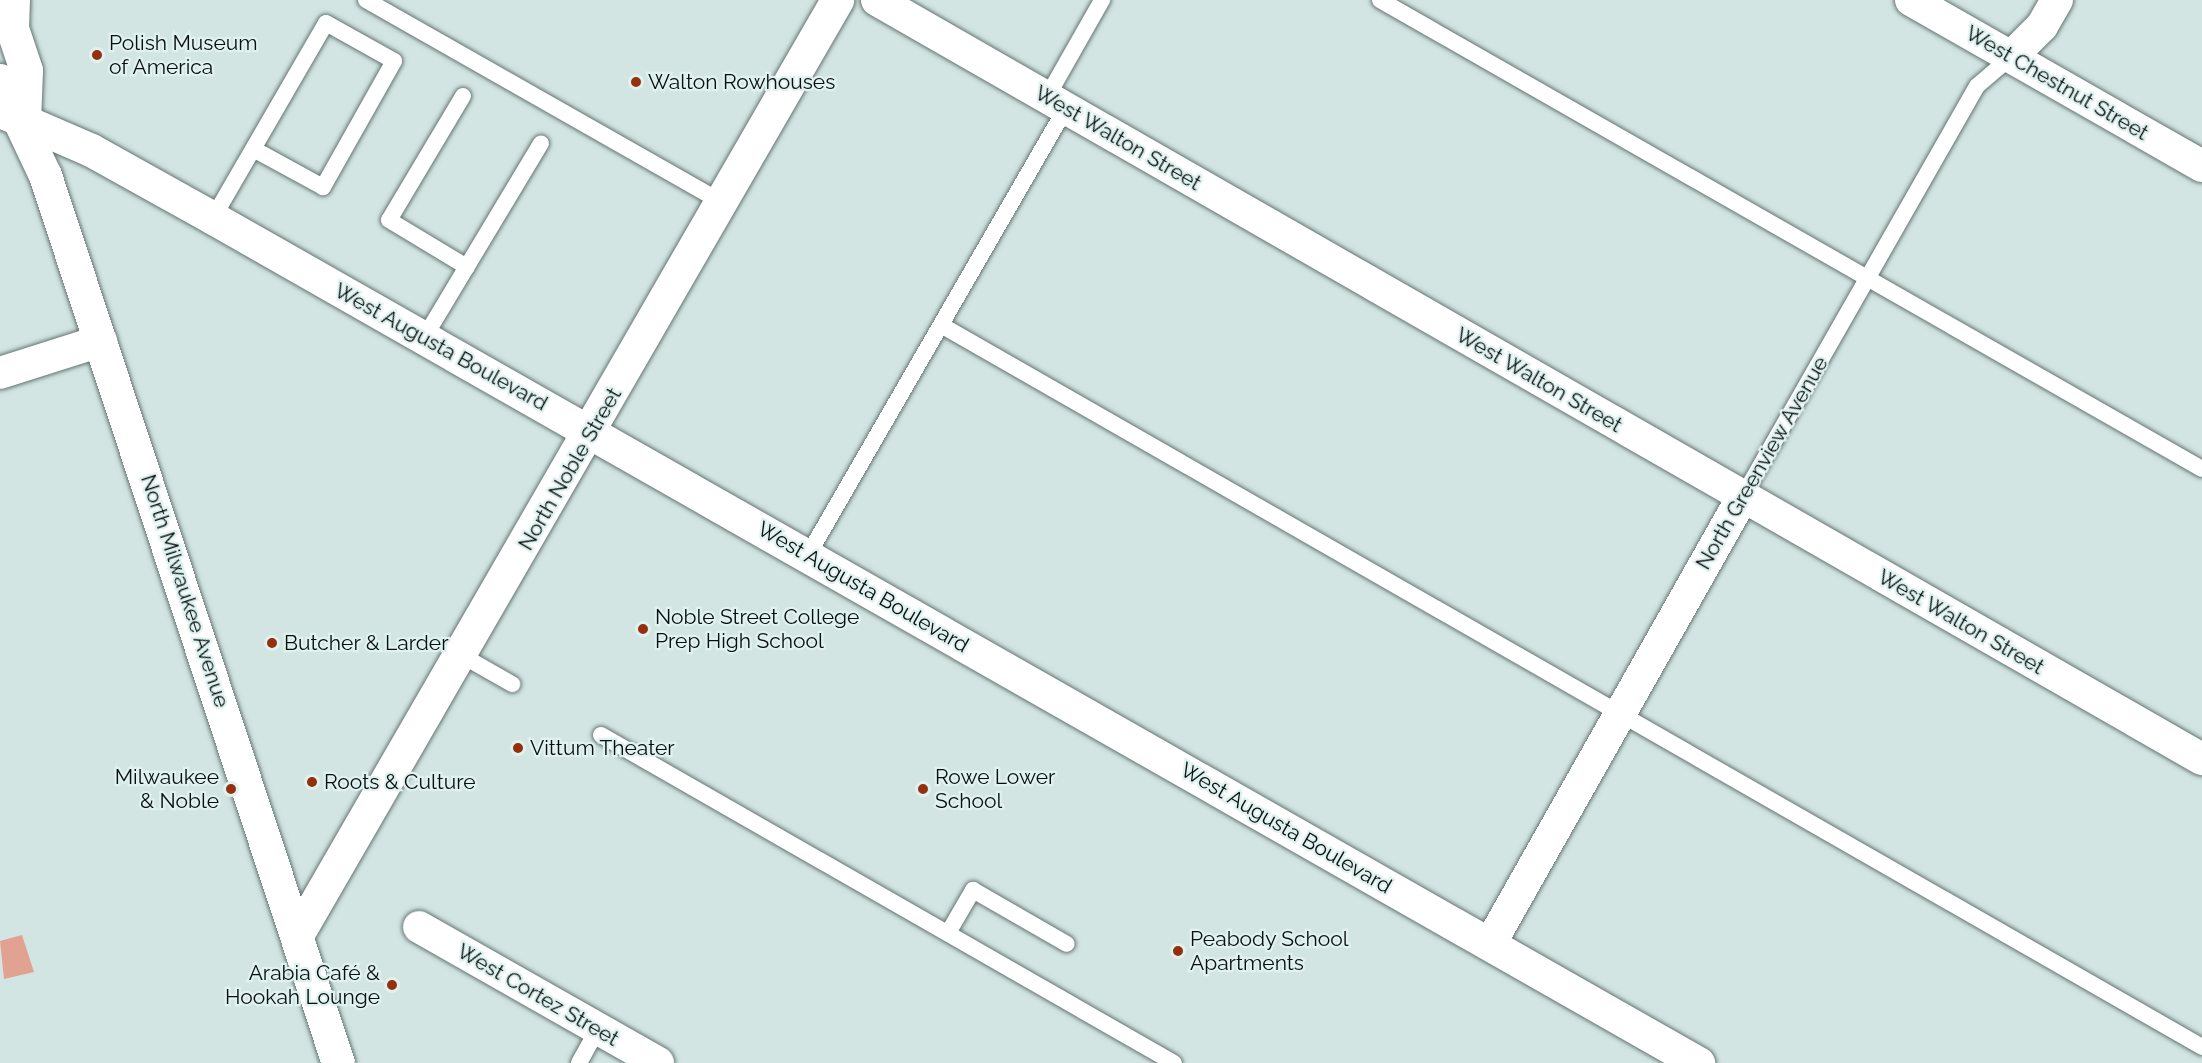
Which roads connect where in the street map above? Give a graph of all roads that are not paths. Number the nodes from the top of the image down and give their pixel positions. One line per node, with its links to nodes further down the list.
1 (366, 0): 17 (lane)
2 (837, 0): 17 (street, North Noble Street)
3 (877, 0): 12 (street, West Walton Street)
4 (1102, 0): 12 (lane)
5 (1380, 0): 20 (lane)
6 (1911, 0): 9 (street, West Chestnut Street)
7 (2057, 0): 9 (street, North Greenview Avenue)
8 (9, 9): 13 (street, North Milwaukee Avenue)
9 (2011, 57): 16 (street, West Chestnut Street); 20 (lane, North Greenview Avenue)
10 (0, 80): 13 (street, North Milwaukee Avenue)
11 (463, 96): 19 (lane)
12 (1057, 102): 21 (lane); 27 (street, West Walton Street)
13 (12, 116): 18 (street, West Augusta Boulevard); 23 (street, North Milwaukee Avenue)
14 (541, 143): 19 (lane)
15 (255, 150): 15 (lane); 18 (lane)
16 (2202, 166)
17 (722, 202): 25 (street, North Noble Street)
18 (213, 218): 22 (street, West Augusta Boulevard)
19 (467, 267): 22 (lane)
20 (1867, 279): 26 (lane); 27 (lane, North Greenview Avenue)
21 (941, 325): 28 (lane); 31 (lane)
22 (424, 338): 25 (street, West Augusta Boulevard)
23 (100, 341): 24 (street); 36 (street, North Milwaukee Avenue)
24 (0, 373)
25 (592, 432): 28 (street, West Augusta Boulevard); 29 (street, North Noble Street)
26 (2202, 469)
27 (1743, 498): 31 (street, North Greenview Avenue); 33 (street, West Walton Street)
28 (808, 555): 38 (street, West Augusta Boulevard)
29 (461, 655): 30 (lane); 36 (street, North Noble Street)
30 (512, 684)
31 (1620, 714): 38 (street, North Greenview Avenue); 40 (lane)
32 (601, 735): 35 (lane)
33 (2202, 759)
34 (419, 927): 39 (street, West Cortez Street)
35 (948, 933): 37 (lane); 44 (lane)
36 (297, 934): 41 (street, North Milwaukee Avenue)
37 (1067, 944)
38 (1490, 944): 45 (street, West Augusta Boulevard)
39 (598, 1029): 42 (lane); 43 (street, West Cortez Street)
40 (2202, 1047)
41 (338, 1063)
42 (579, 1063)
43 (658, 1063)
44 (1174, 1063)
45 (1698, 1063)

